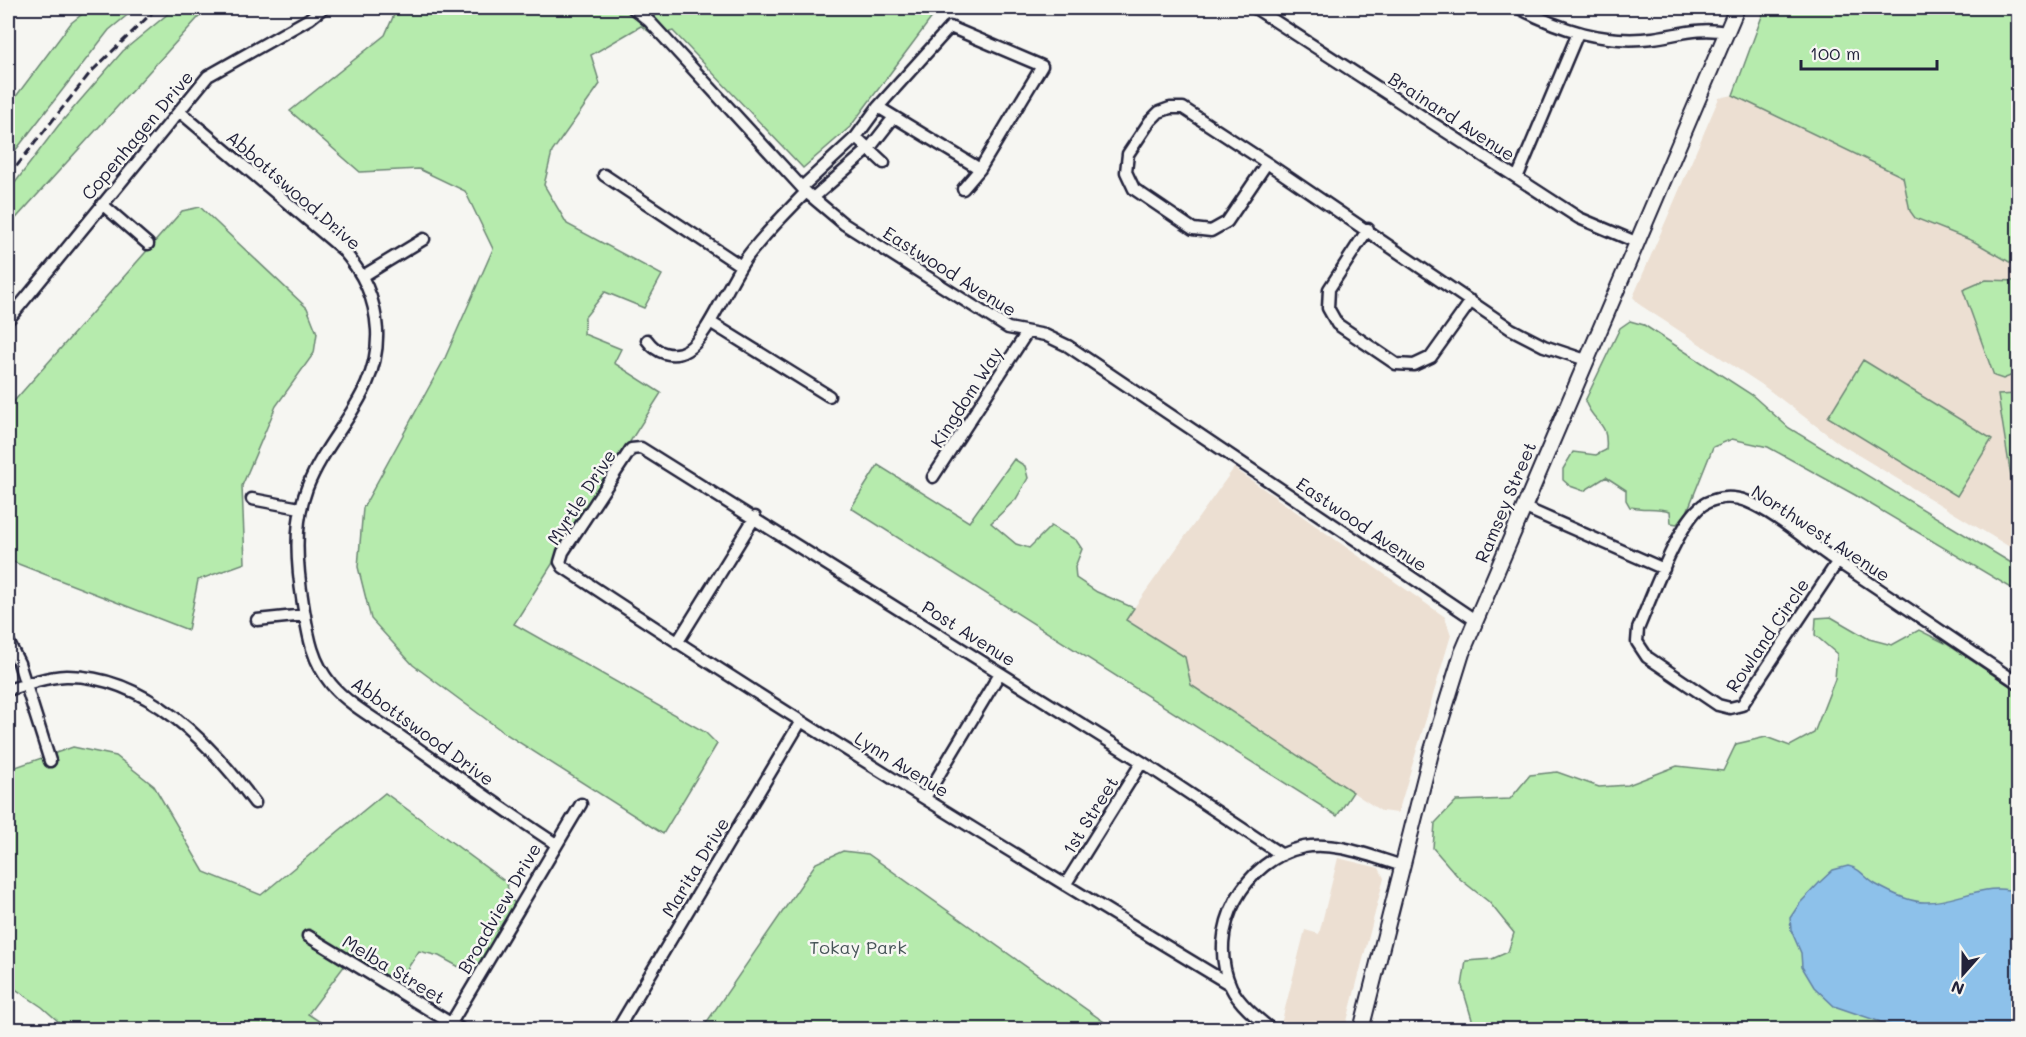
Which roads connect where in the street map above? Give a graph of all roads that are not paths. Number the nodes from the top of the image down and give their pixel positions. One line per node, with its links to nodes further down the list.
1 (323, 8): 9 (street, Copenhagen Drive)
2 (633, 8): 19 (street, Eastwood Avenue)
3 (1255, 8): 17 (street, Brainard Avenue)
4 (1519, 8): 7 (street)
5 (1737, 8): 6 (main road, Ramsey Street)
6 (1727, 32): 7 (street); 23 (main road, Ramsey Street)
7 (1578, 33): 17 (street)
8 (878, 107): 10 (street); 11 (street); 15 (street)
9 (180, 112): 20 (street, Copenhagen Drive); 26 (street, Abbottswood Drive)
10 (894, 117): 12 (street); 15 (street)
11 (856, 137): 12 (street); 19 (street)
12 (868, 149): 13 (street); 19 (street)
13 (884, 163)
14 (1267, 163): 14 (street); 21 (street)
15 (980, 169): 18 (street)
16 (604, 176): 25 (street)
17 (1517, 178): 23 (street, Brainard Avenue)
18 (963, 189)
19 (807, 192): 25 (street); 30 (street, Eastwood Avenue)
20 (102, 204): 24 (street); 28 (street, Copenhagen Drive)
21 (1368, 229): 27 (street); 27 (street)
22 (424, 239): 26 (street)
23 (1636, 242): 32 (main road, Ramsey Street)
24 (148, 244)
25 (741, 266): 29 (street)
26 (363, 276): 38 (street, Abbottswood Drive)
27 (1471, 301): 32 (street)
28 (8, 320)
29 (710, 322): 31 (street); 33 (street)
30 (1026, 334): 35 (street, Kingdom Way); 45 (street, Eastwood Avenue)
31 (647, 340)
32 (1586, 360): 37 (main road, Ramsey Street)
33 (829, 396)
34 (633, 448): 39 (street, Post Avenue); 41 (street, Myrtle Drive)
35 (933, 477)
36 (252, 500): 38 (street)
37 (1523, 507): 42 (street); 45 (main road, Ramsey Street)
38 (300, 508): 43 (street, Abbottswood Drive)
39 (754, 518): 47 (street); 48 (street, Post Avenue)
40 (1838, 561): 42 (street, Northwest Avenue); 42 (street, Rowland Circle); 49 (street, Northwest Avenue)
41 (561, 565): 47 (street, Lynn Avenue)
42 (1664, 569)
43 (305, 615): 44 (street); 58 (street, Abbottswood Drive)
44 (257, 620)
45 (1475, 620): 60 (main road, Ramsey Street)
46 (8, 641): 50 (street)
47 (677, 643): 52 (street, Lynn Avenue)
48 (1000, 673): 54 (street, Post Avenue); 55 (street)
49 (2019, 683)
50 (25, 684): 51 (street); 53 (street); 56 (street)
51 (8, 690)
52 (801, 721): 55 (street, Lynn Avenue); 66 (street, Marita Drive)
53 (50, 761)
54 (1142, 762): 59 (street, Post Avenue); 61 (street, 1st Street)
55 (925, 798): 61 (street, Lynn Avenue)
56 (255, 803)
57 (581, 804): 58 (street, Broadview Drive)
58 (556, 844): 64 (street, Broadview Drive)
59 (1282, 855): 60 (street); 63 (street)
60 (1403, 866): 68 (main road, Ramsey Street)
61 (1065, 885): 63 (street, Lynn Avenue)
62 (308, 936): 64 (street, Melba Street)
63 (1230, 984): 67 (street)
64 (449, 1026): 65 (street, Melba Street)
65 (462, 1029)
66 (617, 1029)
67 (1272, 1029)
68 (1361, 1029)

